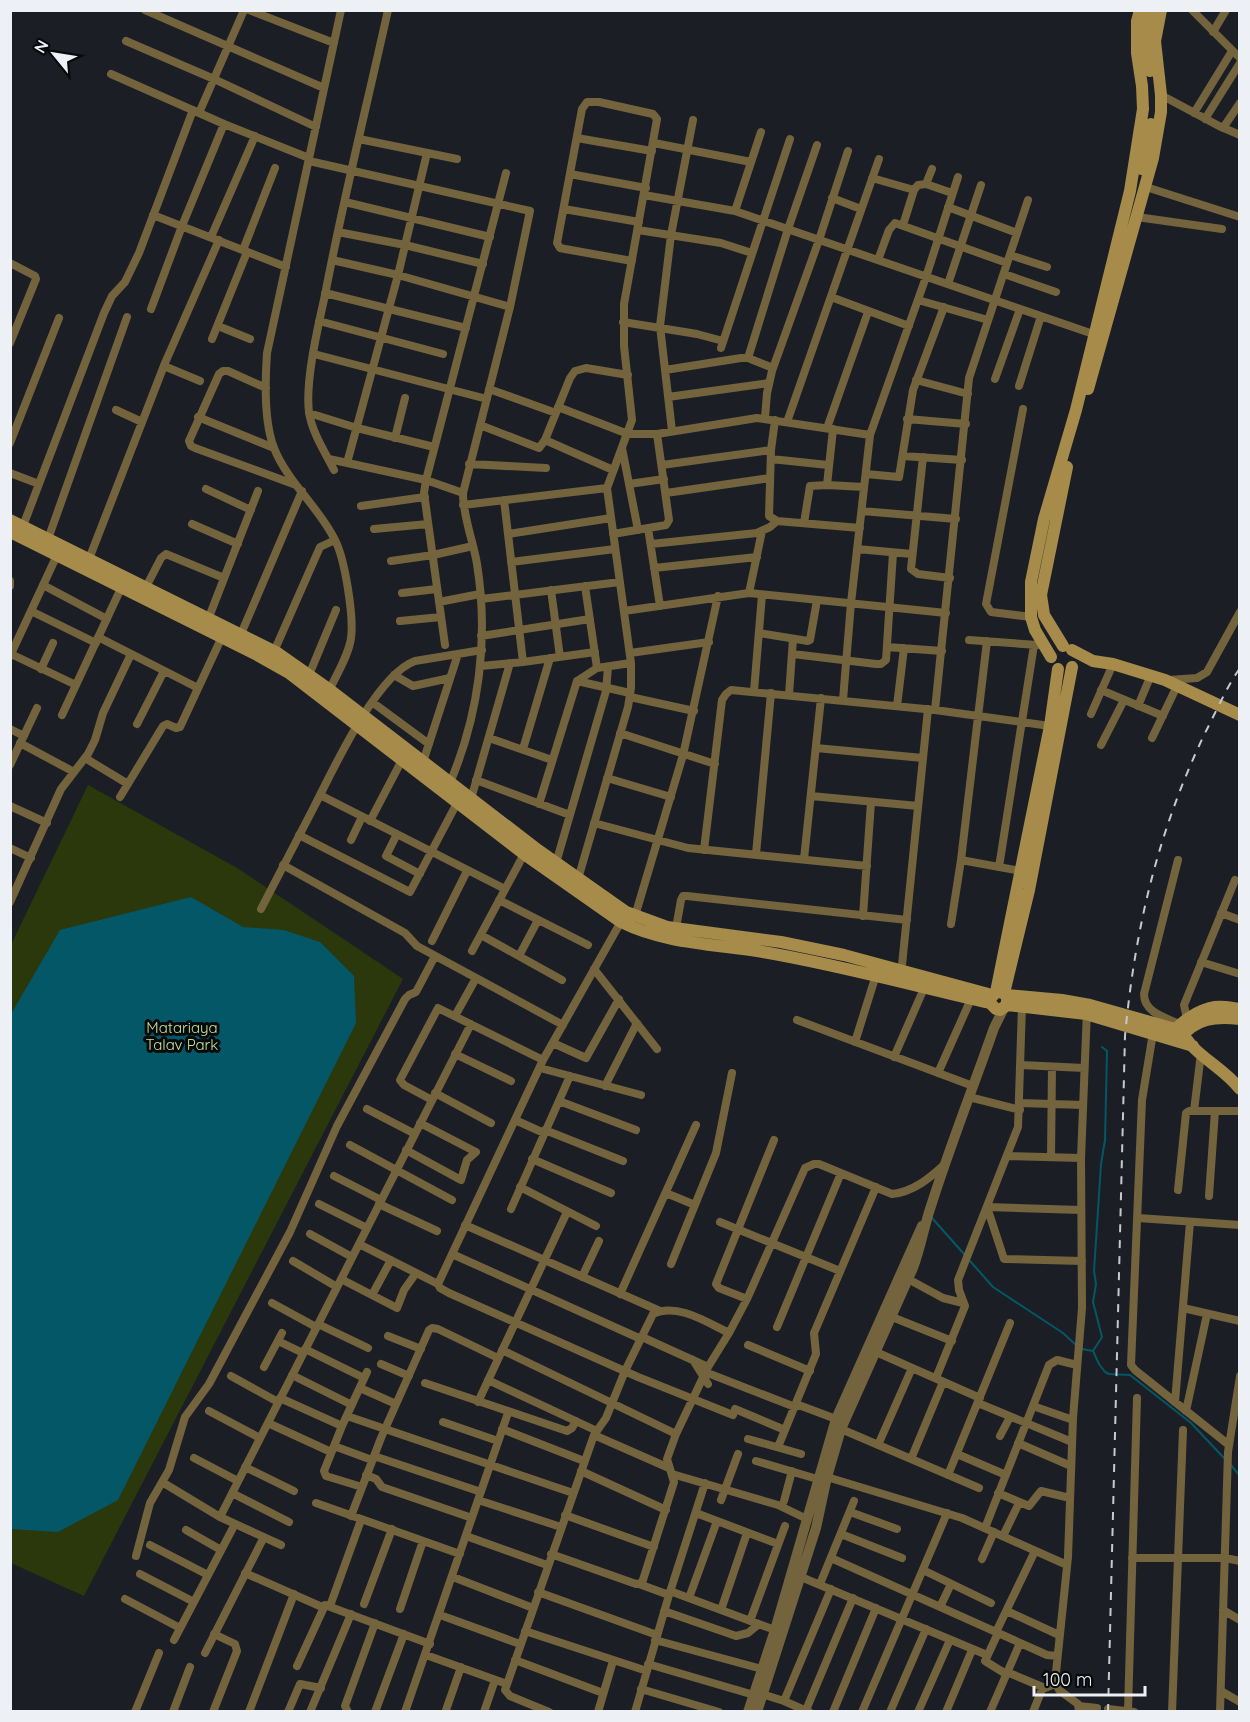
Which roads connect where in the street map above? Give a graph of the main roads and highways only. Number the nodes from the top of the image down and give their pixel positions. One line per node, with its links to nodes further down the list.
1 (1140, 10): 5 (main road)
2 (1150, 10): 4 (main road)
3 (1161, 10): 6 (main road)
4 (1140, 172): 5 (main road); 6 (main road)
5 (1127, 202): 7 (main road)
6 (1138, 211): 7 (main road)
7 (1098, 335): 12 (main road); 14 (main road)
8 (10, 520): 10 (main road)
9 (10, 532): 10 (main road)
10 (59, 551): 11 (main road); 11 (main road)
11 (124, 583): 13 (main road); 13 (main road)
12 (1068, 648): 14 (main road); 15 (main road); 16 (main road)
13 (271, 656): 18 (main road); 18 (main road)
14 (1051, 657): 17 (main road)
15 (1093, 661): 16 (main road); 19 (main road)
16 (1073, 666): 17 (main road); 24 (main road)
17 (1058, 669): 24 (main road)
18 (328, 695): 20 (main road)
19 (1239, 715)
20 (360, 720): 21 (main road); 21 (main road)
21 (447, 788): 22 (main road); 22 (main road)
22 (627, 916): 23 (main road); 23 (main road)
23 (901, 976): 24 (main road); 24 (main road)
24 (999, 1000): 25 (main road); 25 (main road)
25 (1087, 1009): 28 (main road); 28 (main road)
26 (1239, 1009): 28 (main road)
27 (1239, 1019): 28 (main road)
28 (1180, 1031): 29 (main road)
29 (1239, 1087)

